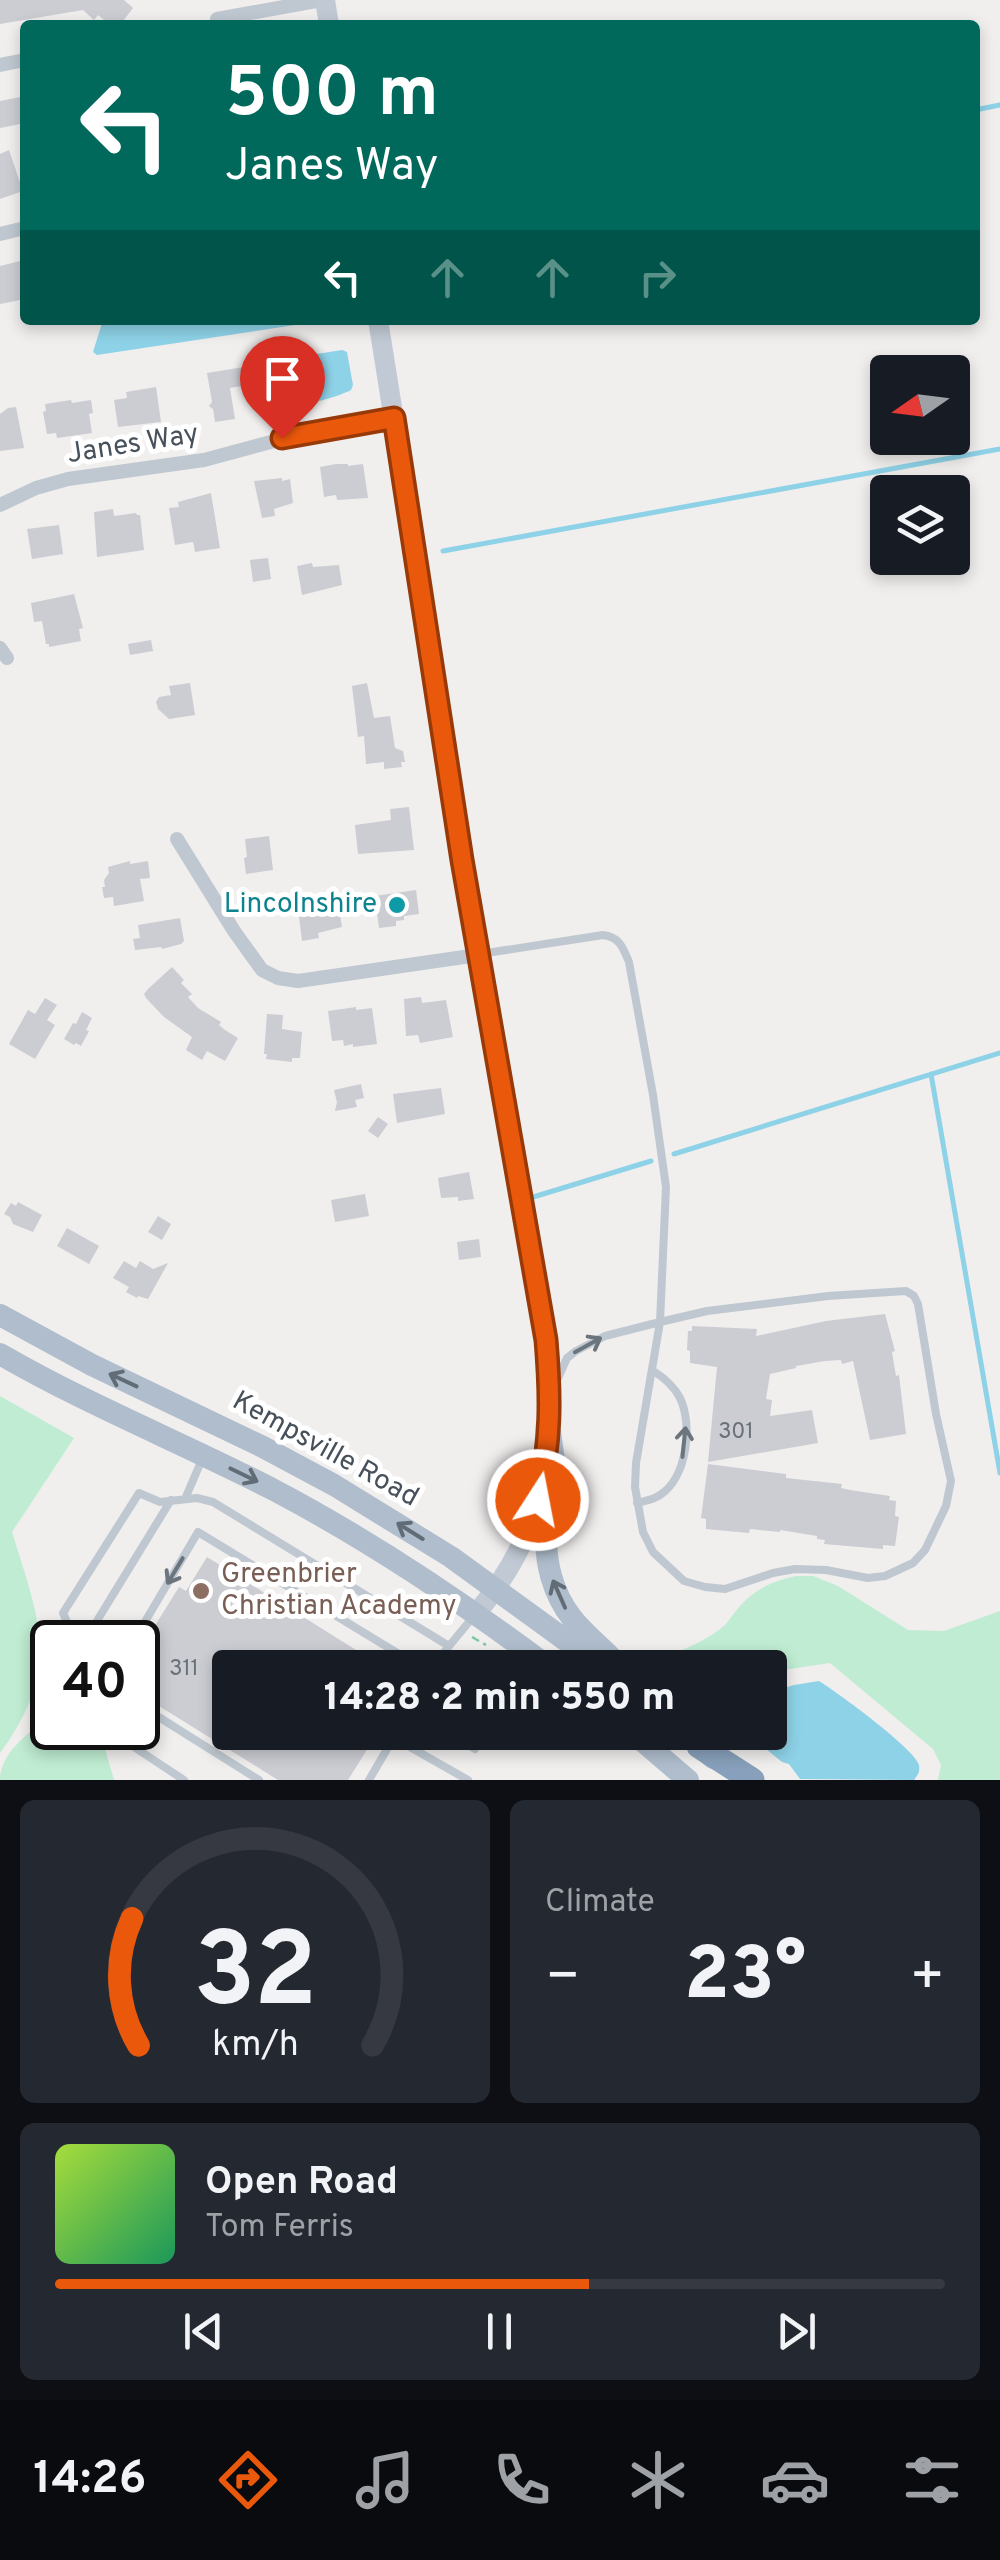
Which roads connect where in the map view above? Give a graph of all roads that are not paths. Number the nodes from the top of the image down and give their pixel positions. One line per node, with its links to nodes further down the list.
1 (324, 0): 2 (street)
2 (228, 20)
3 (379, 325): 4 (street)
4 (394, 418): 5 (street, Janes Way); 7 (street)
5 (0, 505)
6 (177, 839): 7 (street)
7 (478, 954): 9 (lane); 12 (street)
8 (0, 1315): 18 (main road, Kempsville Road, one-way to 8)
9 (660, 1322): 11 (lane); 12 (lane, one-way to 9); 17 (lane)
10 (0, 1354): 14 (main road)
11 (652, 1370): 17 (lane); 17 (lane, one-way to 11)
12 (551, 1407): 13 (street)
13 (550, 1431): 18 (street); 28 (main road, one-way to 13)
14 (204, 1456): 15 (lane); 22 (main road, one-way to 22)
15 (185, 1498): 16 (lane); 23 (lane)
16 (171, 1500): 19 (lane); 20 (lane)
17 (637, 1503)
18 (497, 1589): 22 (street); 27 (main road, Kempsville Road)
19 (67, 1620)
20 (94, 1620)
21 (146, 1620): 24 (lane, one-way to 21)
22 (469, 1622): 23 (lane); 26 (main road)
23 (449, 1646): 25 (lane)
24 (392, 1650)
25 (446, 1650)
26 (518, 1650)
27 (580, 1650)
28 (607, 1650)
29 (160, 1718): 37 (lane)
30 (137, 1750): 36 (lane)
31 (387, 1750): 38 (lane)
32 (420, 1750): 39 (lane)
33 (653, 1750): 40 (main road)
34 (704, 1750): 41 (main road)
35 (707, 1750): 42 (highway)
36 (184, 1780)
37 (259, 1780)
38 (369, 1780)
39 (468, 1780)
40 (688, 1780)
41 (738, 1780)
42 (752, 1780)

